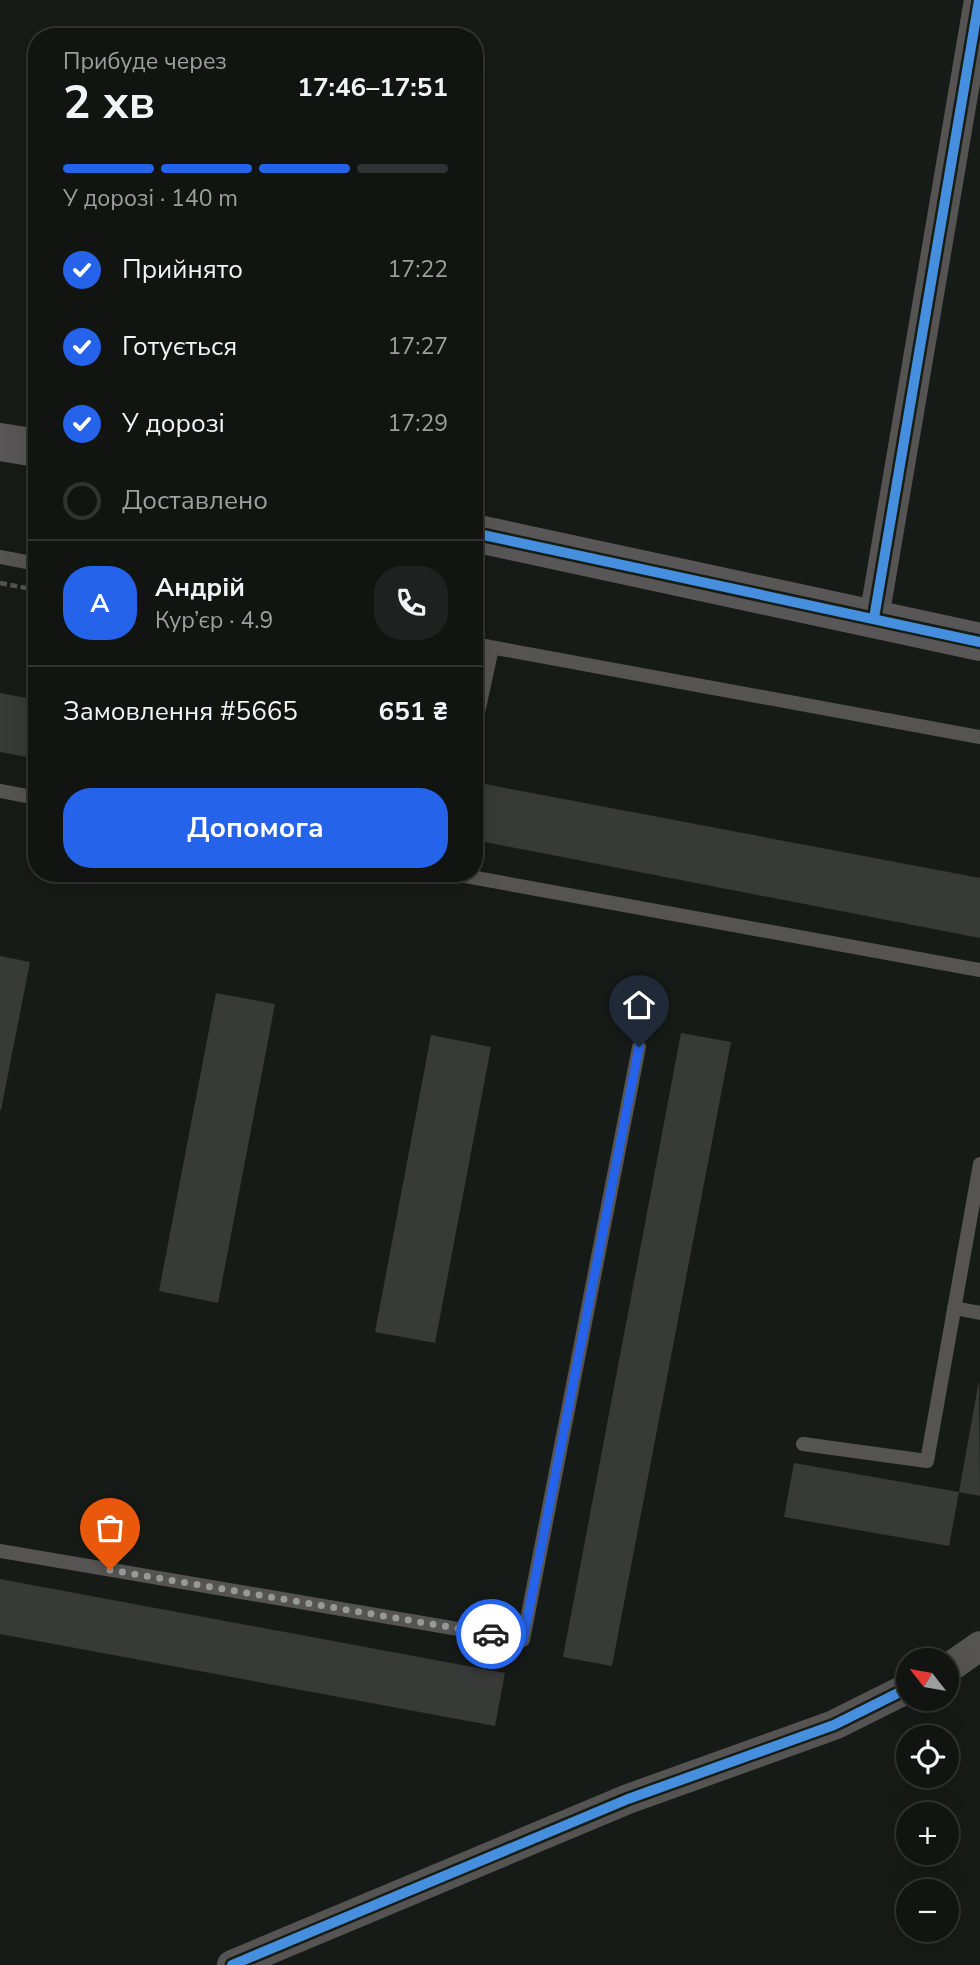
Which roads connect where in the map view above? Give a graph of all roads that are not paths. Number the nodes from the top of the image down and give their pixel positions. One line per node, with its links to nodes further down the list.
1 (979, 0): 5 (street)
2 (483, 535): 5 (street)
3 (0, 557): 4 (lane)
4 (28, 562)
5 (874, 618): 6 (street)
6 (980, 642)
7 (483, 646): 8 (lane)
8 (492, 648): 9 (lane); 10 (lane)
9 (483, 690)
10 (980, 737)
11 (0, 791): 12 (lane)
12 (28, 796)
13 (483, 879): 14 (lane)
14 (980, 970)
15 (639, 1047): 20 (lane)
16 (980, 1164): 17 (lane)
17 (954, 1308): 18 (lane); 19 (lane)
18 (980, 1313)
19 (803, 1444)
20 (0, 1551)
21 (980, 1646): 22 (street)
22 (959, 1661)
23 (896, 1694): 24 (street)
24 (232, 1965)

